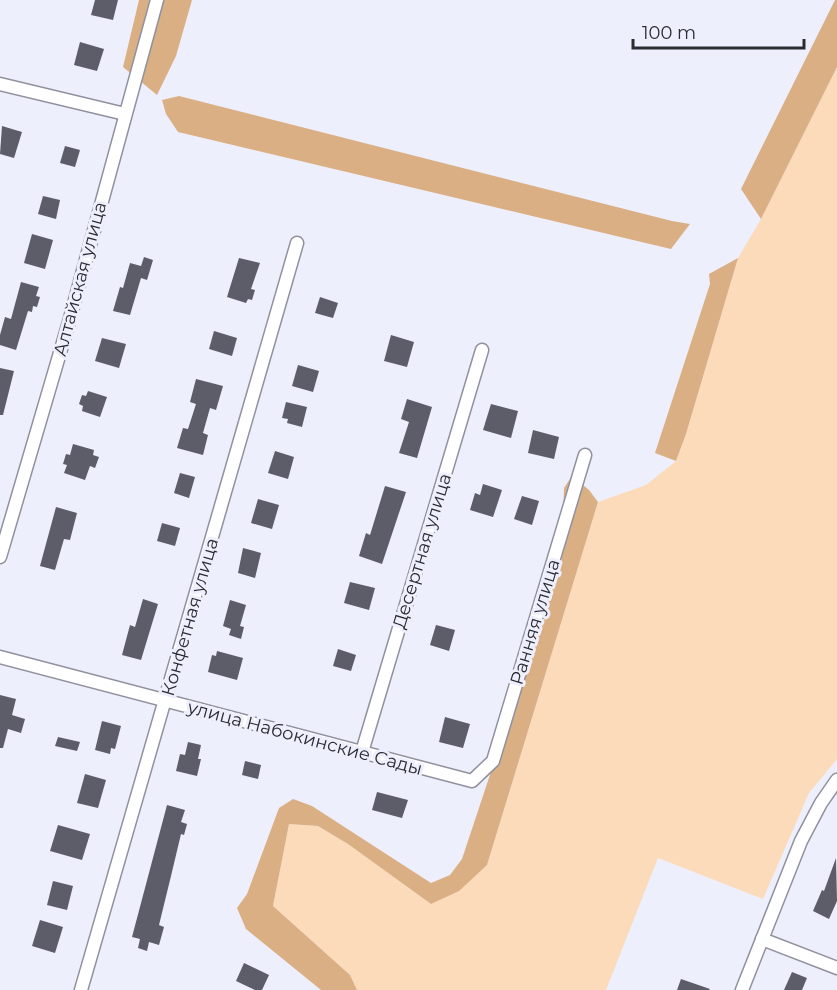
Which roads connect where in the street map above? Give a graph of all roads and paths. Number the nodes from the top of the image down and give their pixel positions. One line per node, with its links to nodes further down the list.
1 (157, 0): 3 (street, Алтайская улица)
2 (0, 84): 3 (street)
3 (125, 114): 7 (street, Алтайская улица)
4 (297, 243): 9 (street, Конфетная улица)
5 (482, 350): 10 (street, Десертная улица)
6 (585, 455): 12 (street, Ранняя улица)
7 (0, 556)
8 (0, 657): 9 (street, улица Набокинские Сады)
9 (165, 701): 10 (street, улица Набокинские Сады); 15 (street, Конфетная улица)
10 (362, 752): 12 (street, улица Набокинские Сады)
11 (837, 780): 13 (street)
12 (472, 782)
13 (762, 939): 14 (street); 16 (street)
14 (837, 968)
15 (81, 990)
16 (742, 990)

